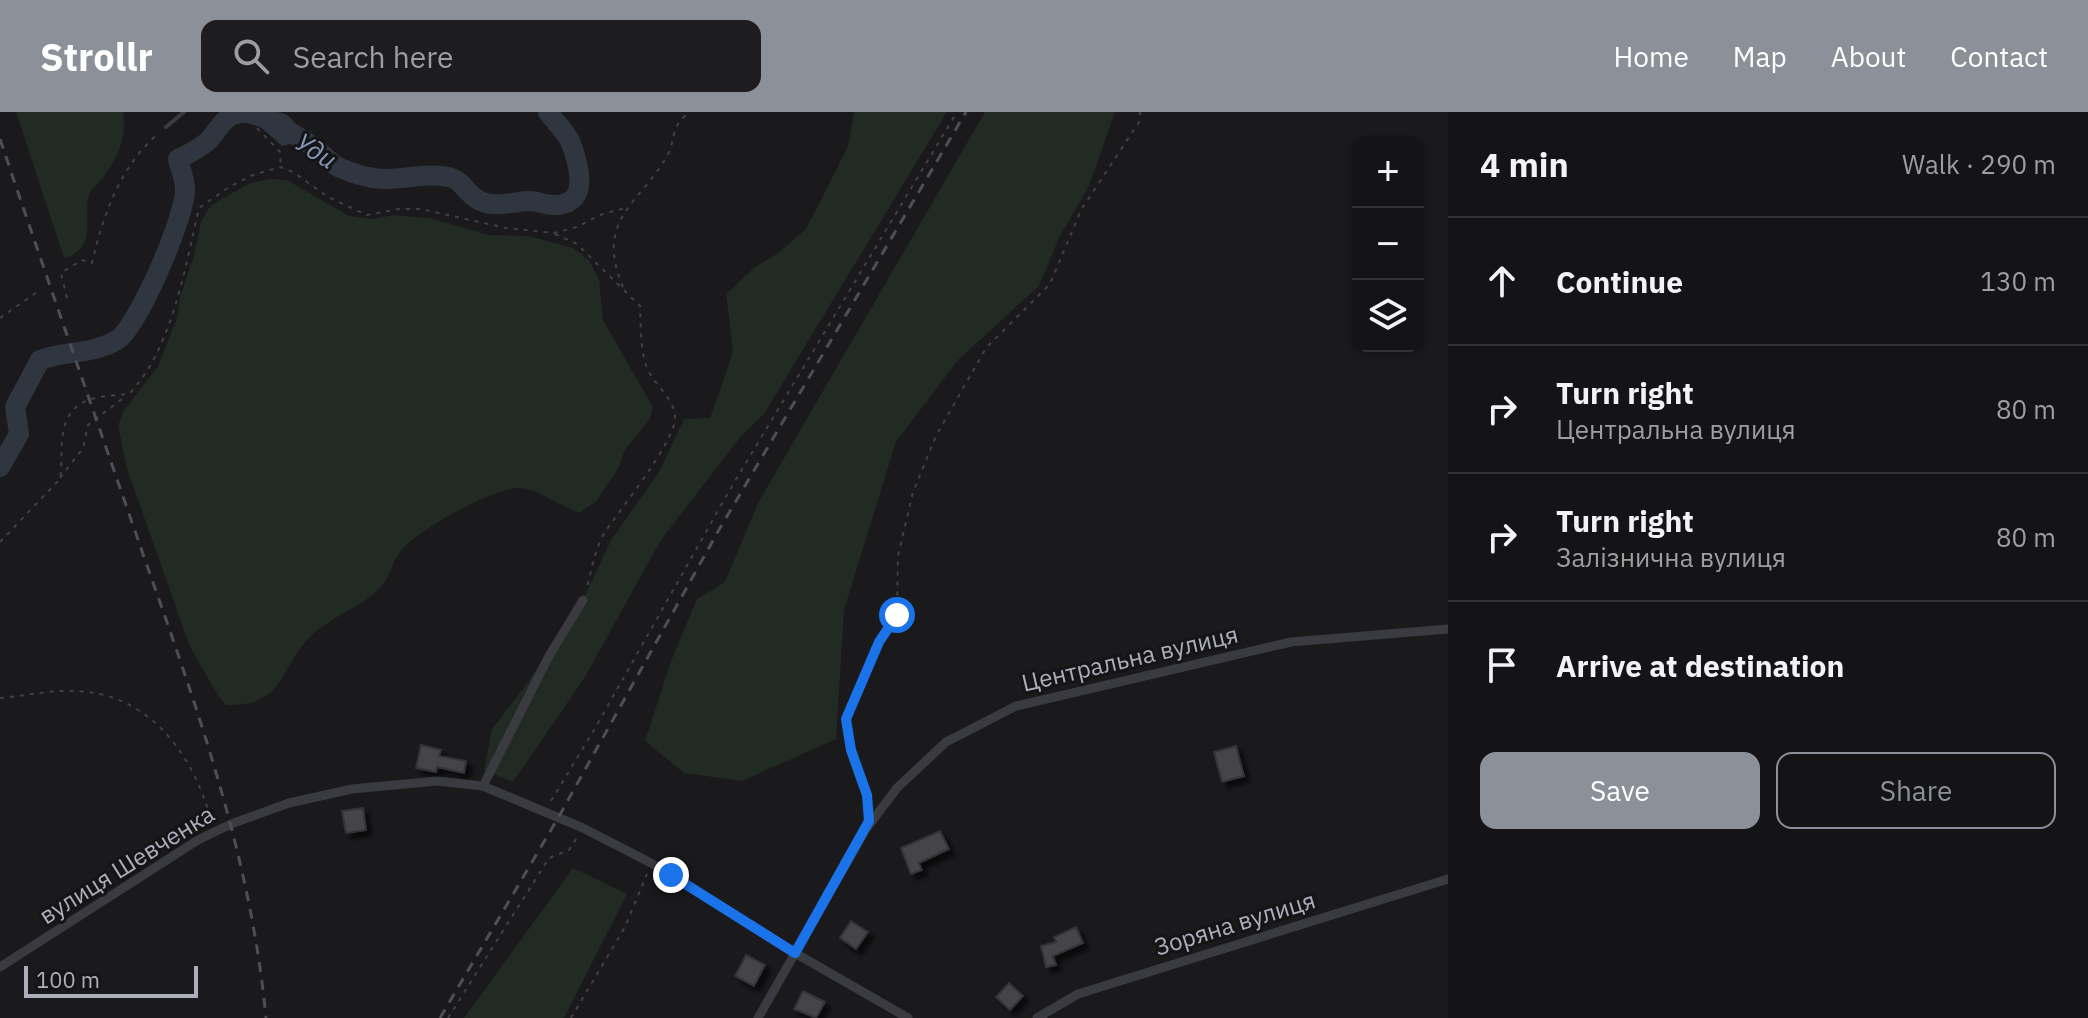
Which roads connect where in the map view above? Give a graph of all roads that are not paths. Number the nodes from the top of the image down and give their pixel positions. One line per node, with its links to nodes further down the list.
1 (184, 112): 2 (lane)
2 (166, 127)
3 (583, 600): 5 (street)
4 (1448, 629): 7 (street, Центральна вулиця)
5 (483, 786): 7 (street, вулиця Шевченка); 8 (street, вулиця Шевченка)
6 (1448, 879): 11 (street, Зоряна вулиця)
7 (795, 953): 9 (street, Центральна вулиця); 10 (street, вулиця Шевченка)
8 (0, 967)
9 (758, 1018)
10 (908, 1018)
11 (1037, 1018)

